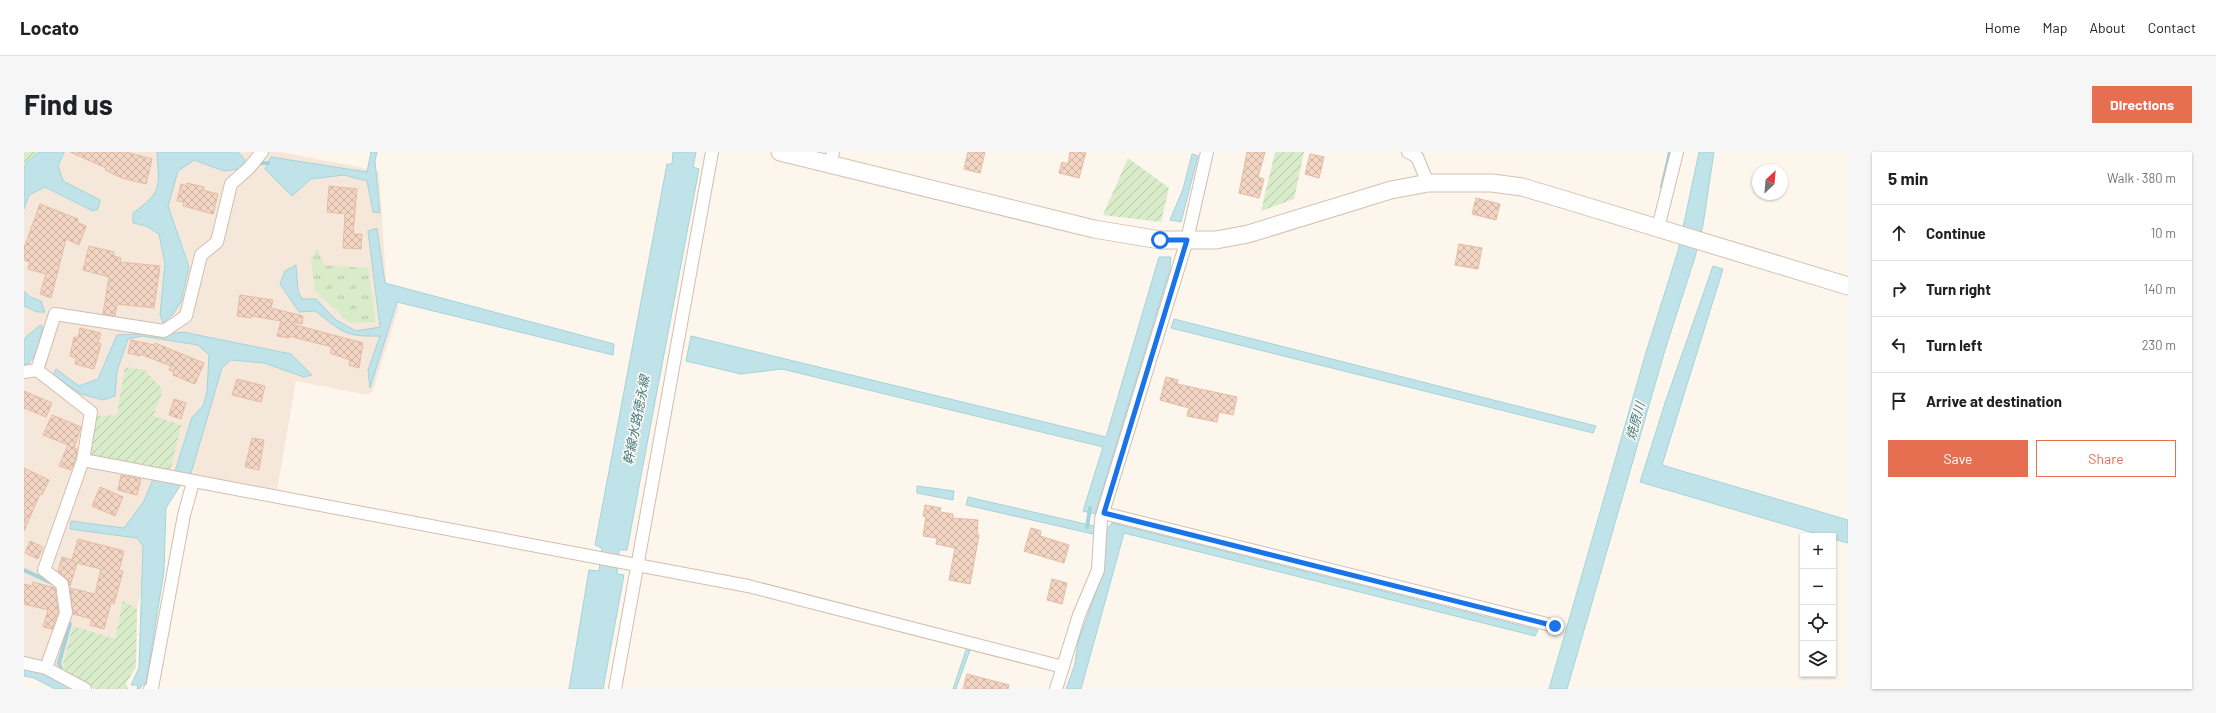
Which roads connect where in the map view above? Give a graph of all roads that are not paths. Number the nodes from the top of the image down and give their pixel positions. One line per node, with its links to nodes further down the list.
1 (712, 152): 17 (street)
2 (780, 152): 7 (street)
3 (1207, 152): 10 (street)
4 (1408, 152): 8 (street)
5 (1677, 152): 9 (street)
6 (259, 155): 12 (street)
7 (832, 158): 10 (street)
8 (1428, 183): 9 (street); 10 (street)
9 (1665, 230): 11 (street)
10 (1187, 240): 16 (street)
11 (1848, 286)
12 (37, 370): 13 (street); 14 (street)
13 (24, 372)
14 (83, 460): 15 (street); 21 (street)
15 (189, 481): 17 (street); 23 (street)
16 (1104, 513): 18 (street); 20 (street)
17 (638, 564): 20 (street); 24 (street)
18 (1555, 626)
19 (24, 663): 21 (street)
20 (1063, 667): 25 (street)
21 (46, 668): 22 (street)
22 (85, 689)
23 (150, 689)
24 (615, 689)
25 (1056, 689)

